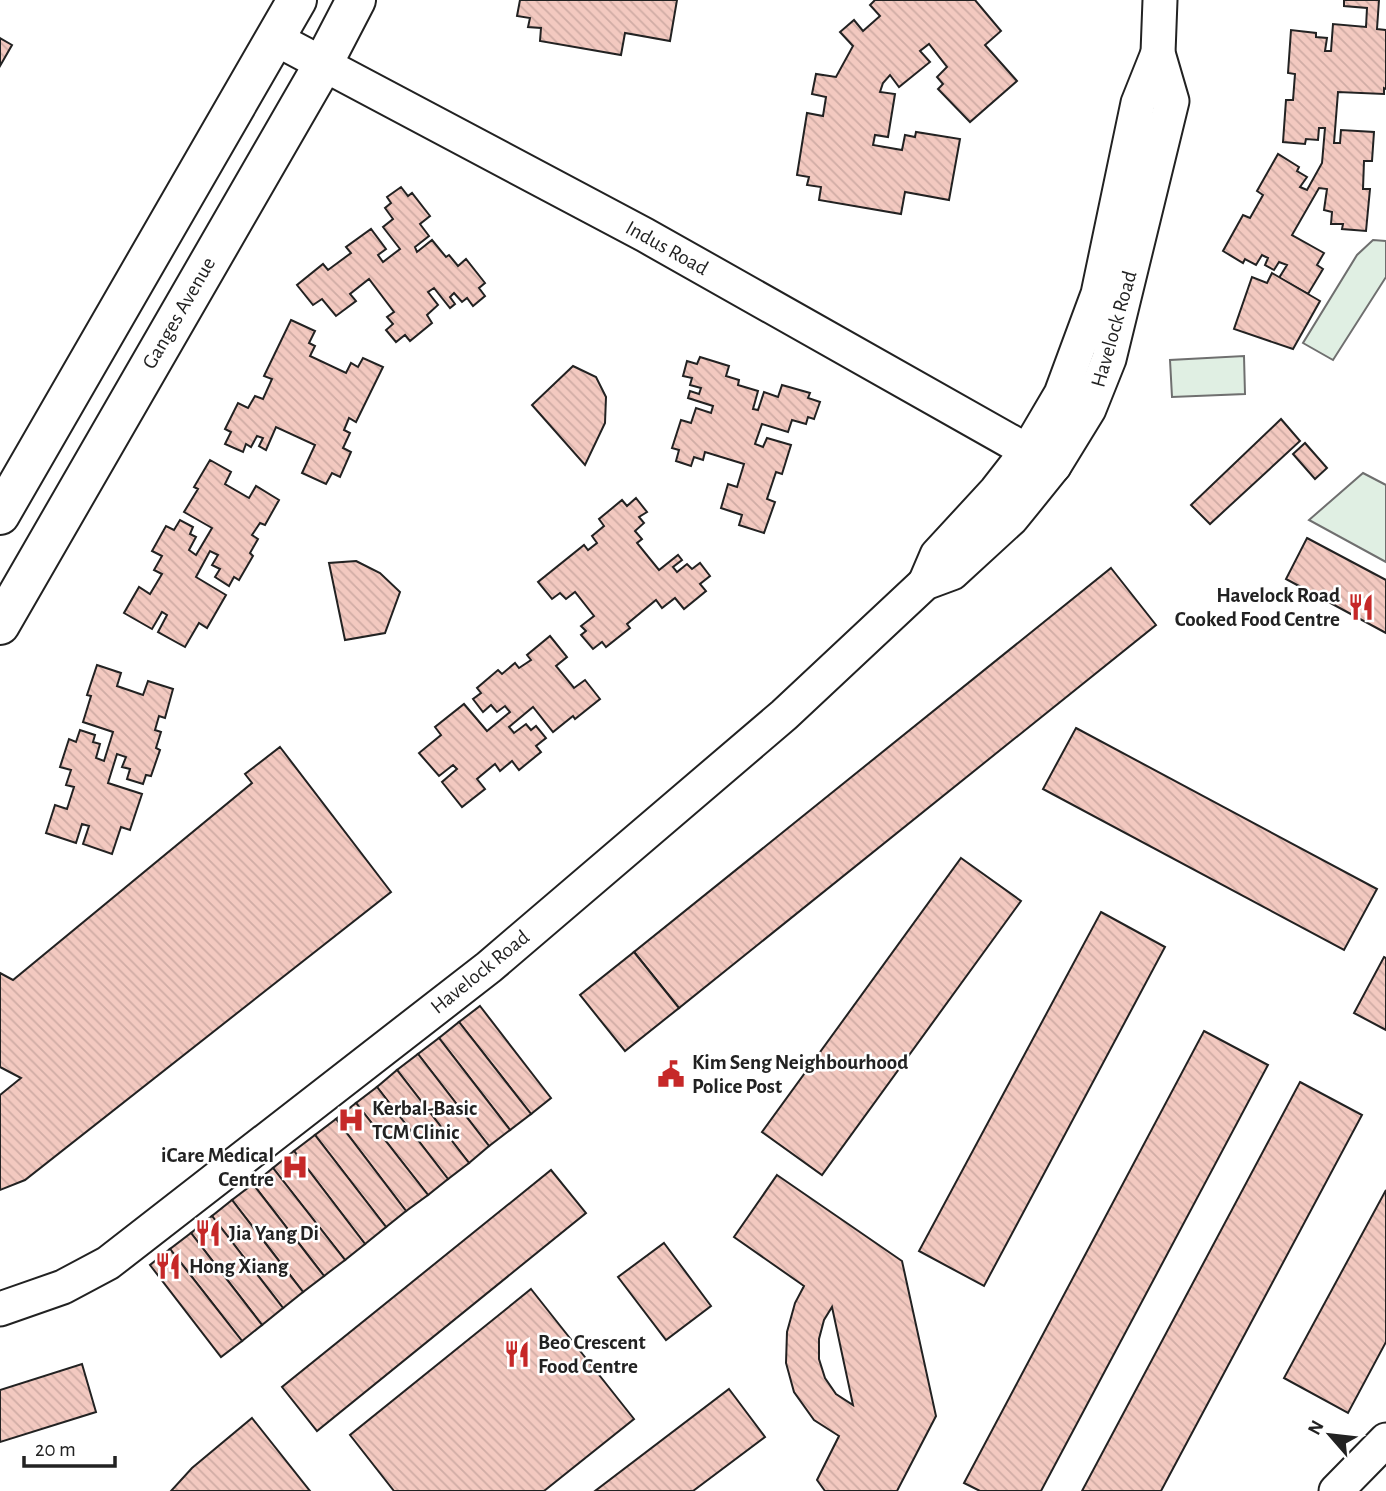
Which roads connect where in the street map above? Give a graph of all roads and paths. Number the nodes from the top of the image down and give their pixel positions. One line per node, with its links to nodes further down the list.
1 (297, 0): 4 (main road)
2 (356, 0): 5 (main road, Ganges Avenue)
3 (1160, 0): 6 (street, Havelock Road)
4 (276, 39): 5 (street, Indus Road); 7 (main road)
5 (322, 64): 6 (street, Indus Road); 8 (main road, Ganges Avenue)
6 (1041, 458): 9 (street, Havelock Road)
7 (0, 515)
8 (0, 625)
9 (0, 1309)
10 (1386, 1440): 11 (street)
11 (1336, 1491)

